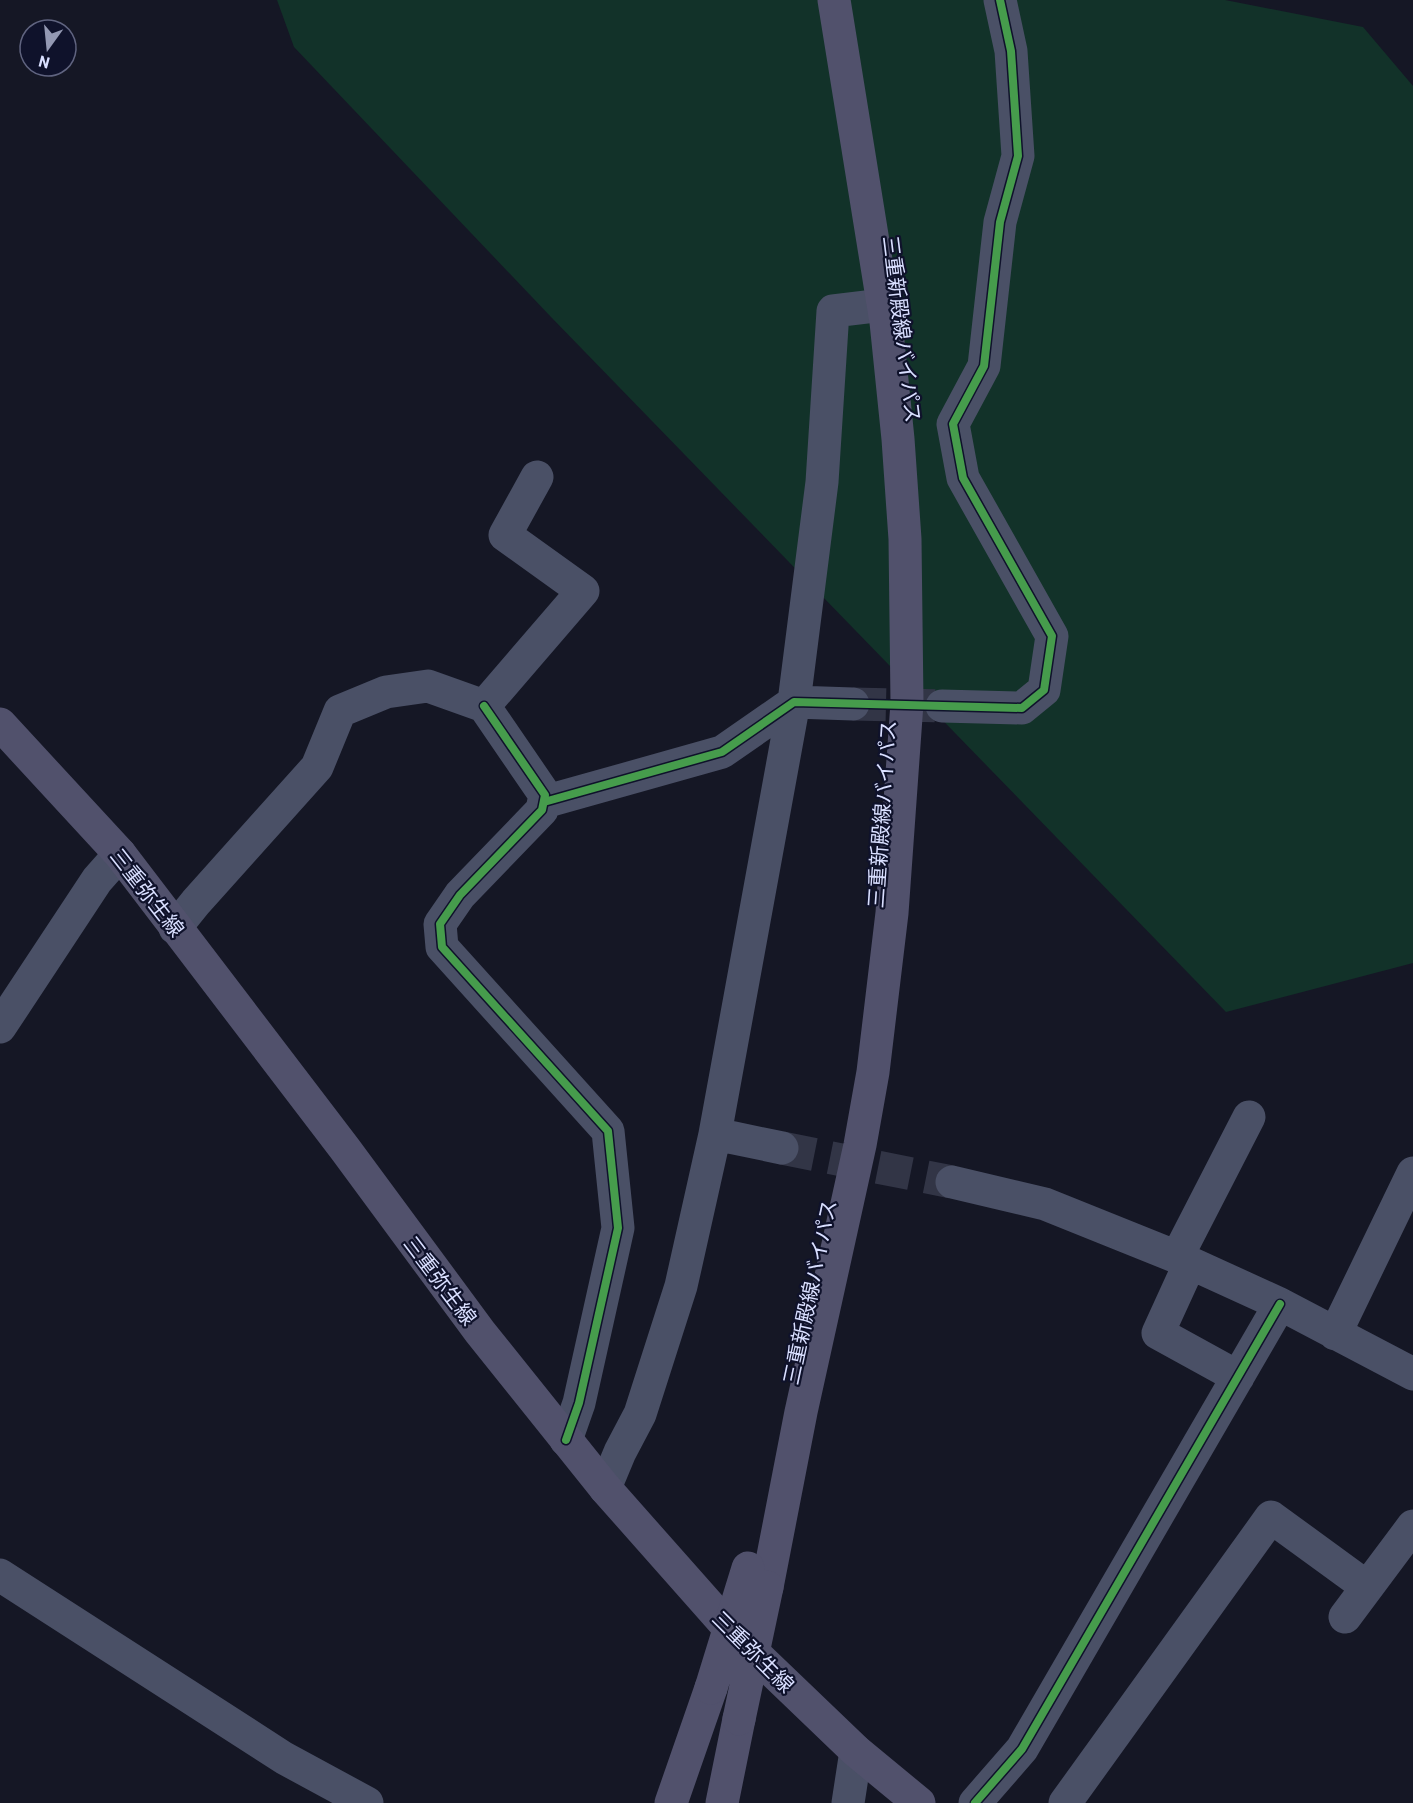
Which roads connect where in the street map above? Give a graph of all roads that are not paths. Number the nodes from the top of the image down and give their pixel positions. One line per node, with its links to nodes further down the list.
1 (834, 0): 3 (main road, 三重新殿線バイパス)
2 (999, 0): 8 (street)
3 (884, 305): 5 (street); 28 (main road, 三重新殿線バイパス)
4 (537, 477): 7 (street)
5 (794, 702): 6 (street); 10 (street); 15 (street)
6 (853, 704)
7 (484, 706): 10 (street); 12 (street)
8 (942, 706)
9 (0, 724): 11 (main road, 三重弥生線)
10 (544, 802): 24 (street)
11 (120, 854): 12 (main road, 三重弥生線); 13 (street)
12 (175, 928): 24 (main road, 三重弥生線)
13 (0, 1026)
14 (1249, 1118): 19 (street)
15 (716, 1134): 16 (street); 25 (street)
16 (782, 1148)
17 (1413, 1173): 21 (street)
18 (952, 1182): 19 (street)
19 (1183, 1260): 20 (street); 23 (street)
20 (1280, 1304): 21 (street); 23 (street)
21 (1335, 1334): 22 (street)
22 (1413, 1374)
23 (1238, 1377): 37 (street)
24 (566, 1440): 25 (main road, 三重弥生線)
25 (605, 1488): 31 (main road, 三重弥生線)
26 (1413, 1526): 29 (street)
27 (0, 1575): 32 (street)
28 (758, 1577): 33 (main road, 三重新殿線バイパス, bridge); 34 (main road, 三重新殿線バイパス, bridge)
29 (1367, 1587): 30 (street); 38 (street)
30 (1345, 1617)
31 (856, 1751): 35 (street); 36 (main road, 三重弥生線)
32 (367, 1803)
33 (671, 1803)
34 (722, 1803)
35 (848, 1803)
36 (919, 1803)
37 (975, 1803)
38 (1065, 1803)

